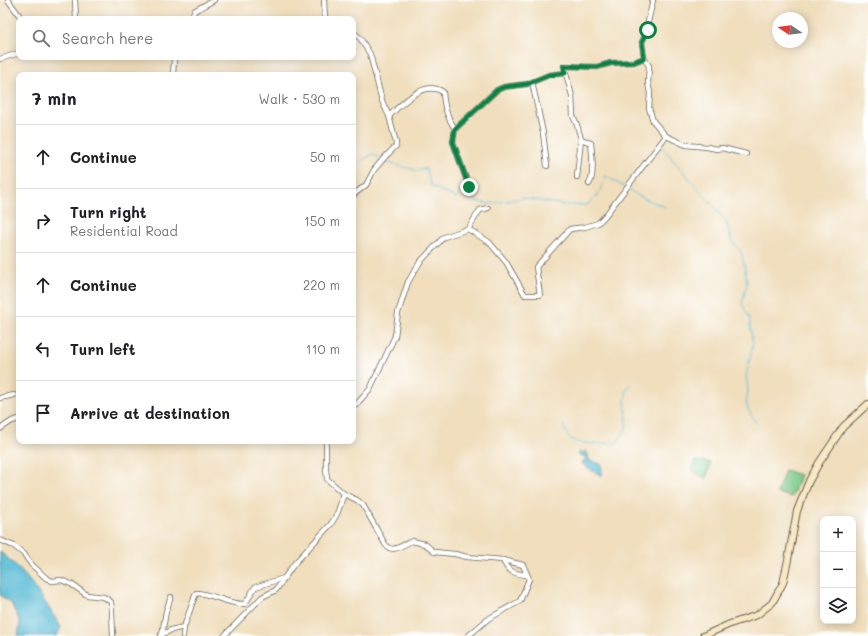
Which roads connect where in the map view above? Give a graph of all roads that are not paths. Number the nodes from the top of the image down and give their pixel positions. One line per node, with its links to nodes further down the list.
1 (8, 0): 6 (street)
2 (75, 0): 7 (street)
3 (214, 0): 8 (street)
4 (324, 0): 9 (street)
5 (653, 0): 12 (street)
6 (20, 16)
7 (76, 16)
8 (193, 16)
9 (325, 16)
10 (356, 35): 18 (street)
11 (16, 54): 13 (street)
12 (644, 58): 16 (street); 20 (street)
13 (0, 60)
14 (174, 60): 15 (street)
15 (173, 72)
16 (565, 73): 17 (street); 21 (street)
17 (532, 82): 19 (street); 23 (street)
18 (389, 116): 19 (street); 27 (street)
19 (455, 129): 26 (street)
20 (666, 136): 22 (street); 29 (street)
21 (581, 139): 24 (street); 25 (street)
22 (746, 154)
23 (547, 166)
24 (578, 177)
25 (588, 184)
26 (469, 187)
27 (356, 193)
28 (488, 208): 29 (street)
29 (468, 228): 33 (street)
30 (14, 395): 31 (street)
31 (0, 398)
32 (868, 404): 49 (main road)
33 (356, 405)
34 (16, 420): 35 (street)
35 (0, 429)
36 (326, 444): 37 (street)
37 (344, 494): 39 (street); 41 (street)
38 (0, 540): 45 (street)
39 (503, 560): 40 (street); 40 (street)
40 (527, 575): 48 (street)
41 (284, 578): 43 (street); 47 (street)
42 (171, 597): 44 (street)
43 (184, 627): 44 (street); 46 (street)
44 (161, 635)
45 (113, 636)
46 (183, 636)
47 (224, 636)
48 (468, 636)
49 (703, 636)

